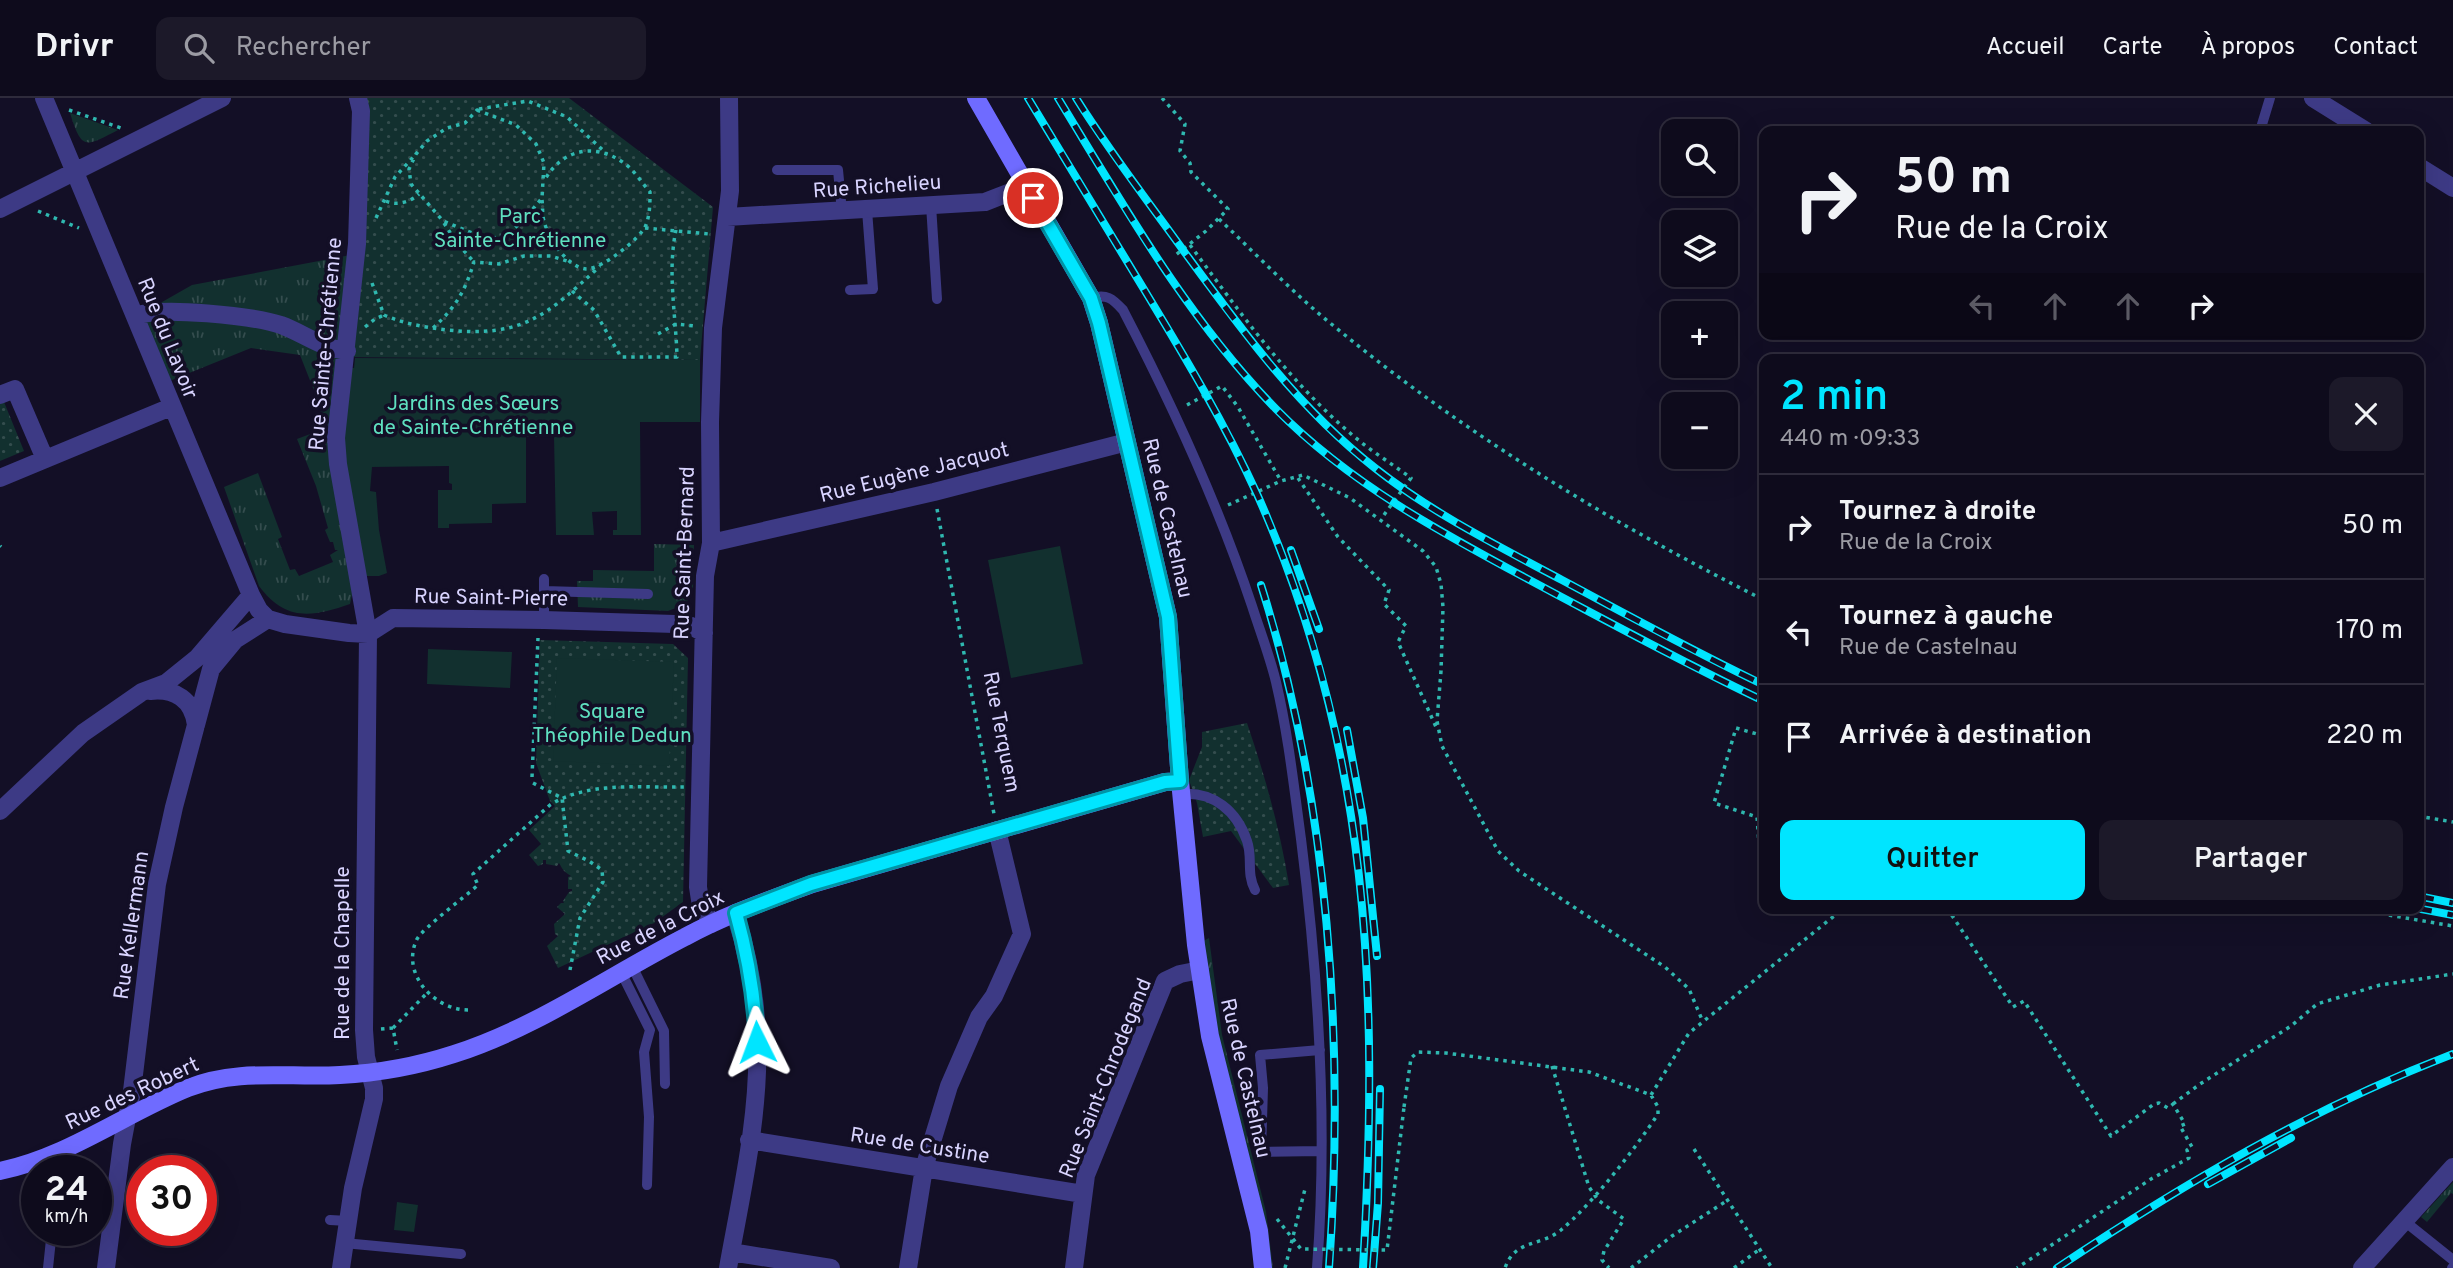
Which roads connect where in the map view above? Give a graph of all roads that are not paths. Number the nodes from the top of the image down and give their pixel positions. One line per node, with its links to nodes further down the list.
1 (222, 98): 13 (street)
2 (358, 98): 25 (street, Rue Sainte-Chrétienne)
3 (729, 98): 20 (street, Rue Saint-Bernard)
4 (976, 98): 14 (street, Rue de Castelnau)
5 (2270, 98): 9 (lane)
6 (2313, 98): 8 (street)
7 (45, 100): 13 (street, Rue du Lavoir)
8 (2335, 104): 10 (street)
9 (2262, 126)
10 (2360, 126)
11 (777, 170): 19 (lane)
12 (2424, 170): 15 (street)
13 (74, 173): 16 (street); 24 (street, Rue du Lavoir)
14 (1026, 186): 17 (street, Rue Richelieu); 22 (street, Rue de Castelnau)
15 (2453, 188)
16 (8, 205)
17 (931, 205): 18 (street, Rue Richelieu); 23 (lane)
18 (867, 210): 19 (street, Rue Richelieu); 21 (lane)
19 (842, 212): 20 (street, Rue Richelieu)
20 (727, 217): 31 (street, Rue Saint-Bernard)
21 (850, 290)
22 (1091, 298): 28 (street, Rue de Castelnau); 51 (lane)
23 (937, 299)
24 (135, 317): 25 (street); 27 (street, Rue du Lavoir)
25 (346, 351): 39 (street, Rue Sainte-Chrétienne)
26 (0, 395): 29 (street)
27 (172, 407): 29 (street); 35 (street, Rue du Lavoir)
28 (1127, 442): 31 (street, Rue Eugène Jacquot); 43 (street, Rue de Castelnau)
29 (45, 459): 30 (street)
30 (0, 478)
31 (711, 543): 38 (street, Rue Saint-Bernard)
32 (544, 579): 33 (lane)
33 (544, 591): 34 (lane); 37 (lane)
34 (648, 594)
35 (251, 595): 36 (street); 40 (street)
36 (268, 619): 39 (street); 40 (street, Rue Kellermann)
37 (544, 620): 38 (street, Rue Saint-Pierre); 39 (street, Rue Saint-Pierre)
38 (704, 632): 48 (street, Rue Saint-Bernard)
39 (368, 634): 52 (street, Rue de la Chapelle)
40 (204, 664): 41 (street); 42 (street, Rue Kellermann)
41 (142, 692): 42 (street); 44 (street)
42 (196, 725): 54 (street, Rue Kellermann)
43 (1180, 788): 45 (street, Rue de la Croix); 46 (lane); 50 (street, Rue de Castelnau)
44 (0, 811)
45 (997, 830): 47 (street, Rue de la Croix); 60 (street)
46 (1255, 890)
47 (736, 913): 48 (street, Rue de la Croix); 55 (street)
48 (711, 924): 49 (street, Rue de la Croix)
49 (627, 969): 52 (street, Rue de la Croix); 53 (lane); 62 (lane)
50 (1200, 970): 63 (street, Rue Saint-Chrodegand); 78 (street, Rue de Castelnau)
51 (1320, 1050): 56 (lane); 56 (lane)
52 (370, 1072): 54 (street, Rue des Robert); 66 (street, Rue de la Chapelle)
53 (665, 1084)
54 (128, 1118): 57 (street, Rue des Robert); 73 (street, Rue Kellermann)
55 (749, 1140): 60 (street, Rue de Custine); 70 (street)
56 (1321, 1151): 79 (lane)
57 (67, 1155)
58 (21, 1166): 61 (street, Rue des Robert)
59 (2453, 1167): 65 (street)
60 (923, 1168): 63 (street, Rue de Custine); 76 (street)
61 (0, 1171)
62 (647, 1185)
63 (1083, 1194): 77 (street, Rue Saint-Chrodegand)
64 (330, 1220): 66 (lane)
65 (2403, 1220): 71 (lane); 80 (street)
66 (348, 1221): 67 (street, Rue de la Chapelle)
67 (344, 1243): 69 (lane); 74 (street, Rue de la Chapelle)
68 (50, 1246): 72 (lane)
69 (461, 1254)
70 (729, 1260): 75 (street)
71 (2453, 1260)
72 (48, 1268)
73 (106, 1268)
74 (341, 1268)
75 (831, 1268)
76 (908, 1268)
77 (1074, 1268)
78 (1263, 1268)
79 (1317, 1268)
80 (2362, 1268)

